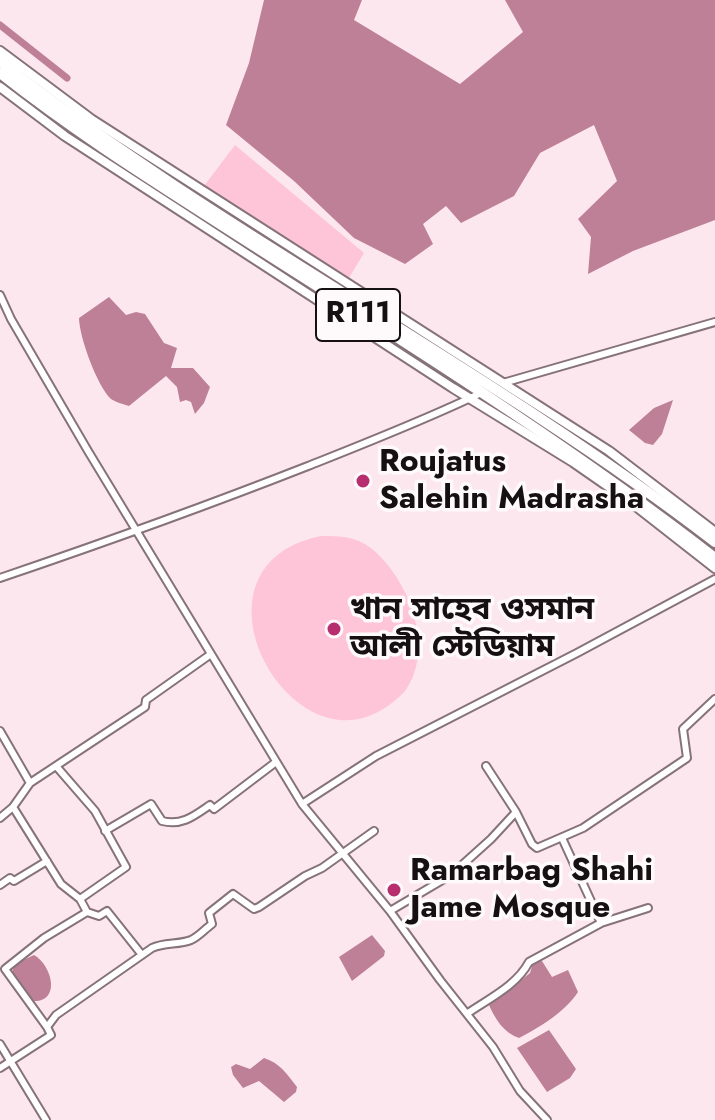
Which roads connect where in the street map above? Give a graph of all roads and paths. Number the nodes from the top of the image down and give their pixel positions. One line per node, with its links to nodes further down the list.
1 (0, 51): 7 (street)
2 (0, 61): 7 (main road, R111)
3 (0, 73): 8 (main road, R111)
4 (0, 87): 9 (street)
5 (0, 295): 10 (street)
6 (715, 322): 7 (street)
7 (497, 386): 11 (street); 12 (main road, R111)
8 (481, 393): 9 (street); 13 (main road, R111)
9 (470, 398): 10 (street); 14 (street)
10 (137, 531): 15 (street); 17 (street)
11 (715, 532)
12 (715, 542)
13 (715, 558)
14 (715, 568)
15 (0, 578)
16 (715, 579): 24 (street)
17 (211, 654): 20 (street); 21 (street)
18 (715, 699): 30 (street)
19 (0, 731): 23 (street)
20 (276, 762): 24 (street); 28 (street)
21 (56, 766): 23 (street); 28 (street)
22 (486, 766): 26 (street)
23 (30, 783): 25 (street)
24 (302, 804): 31 (street)
25 (13, 807): 27 (street); 32 (street)
26 (516, 812): 30 (street); 36 (street)
27 (0, 818)
28 (105, 831): 34 (street)
29 (374, 831): 31 (street)
30 (562, 838): 38 (street)
31 (343, 854): 36 (street); 39 (street)
32 (47, 861): 33 (street); 34 (street)
33 (0, 885)
34 (80, 899): 37 (street)
35 (648, 908): 38 (street)
36 (390, 911): 40 (street)
37 (87, 912): 39 (street); 41 (street)
38 (601, 923): 40 (street)
39 (142, 955): 41 (street)
40 (468, 1013): 46 (street)
41 (47, 1027): 43 (street)
42 (0, 1044): 43 (street)
43 (10, 1059): 44 (street); 45 (street)
44 (0, 1068)
45 (46, 1120)
46 (547, 1120)

